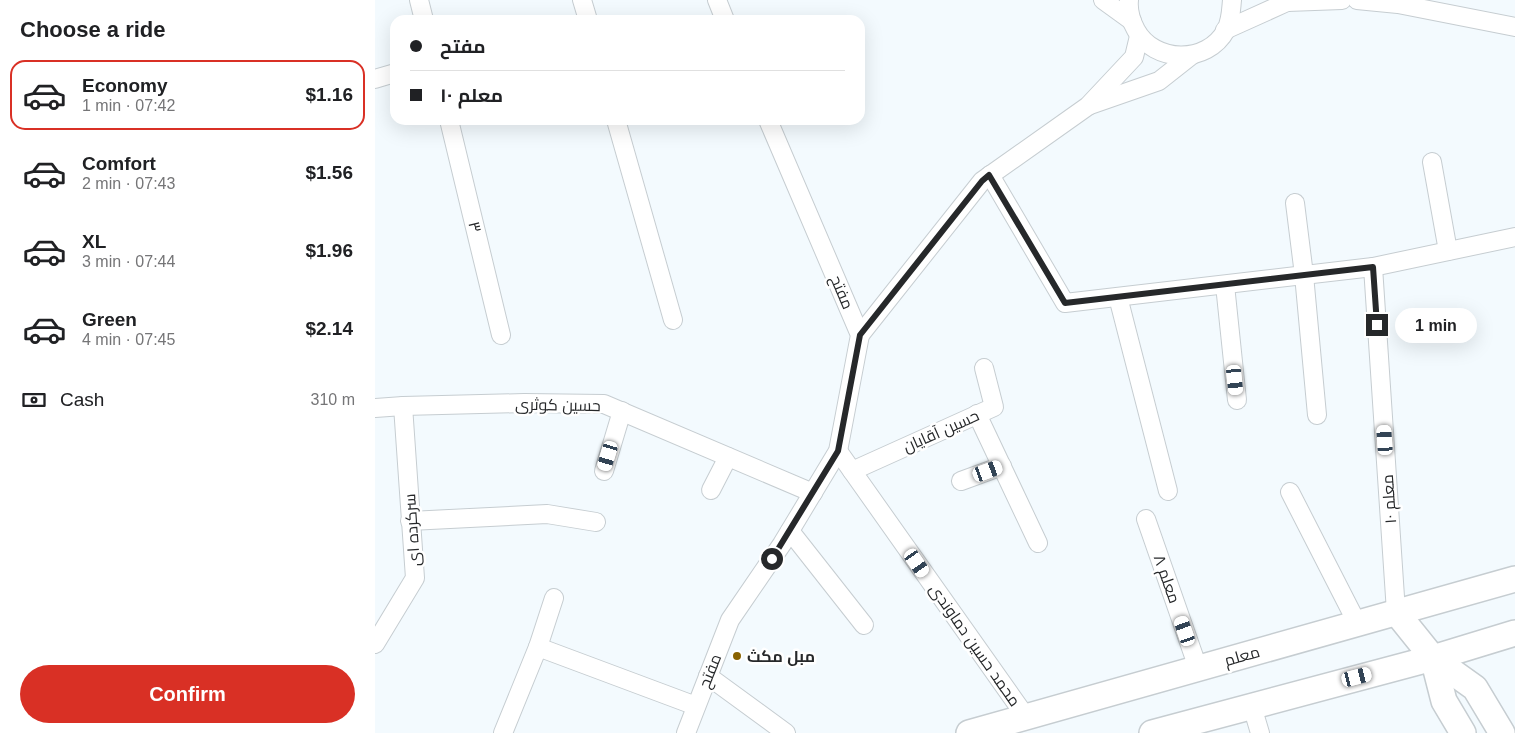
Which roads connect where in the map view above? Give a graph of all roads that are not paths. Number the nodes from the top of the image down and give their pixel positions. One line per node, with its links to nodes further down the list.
1 (419, 0): 11 (street)
2 (582, 0): 12 (street)
3 (717, 0): 13 (street)
4 (1103, 0): 16 (street)
5 (1129, 0): 16 (street)
6 (1232, 0): 17 (street)
7 (1342, 0): 10 (street)
8 (1357, 0): 14 (street)
9 (1467, 0): 14 (street)
10 (1283, 1): 17 (street)
11 (423, 15)
12 (586, 15)
13 (723, 15)
14 (1469, 18): 15 (street)
15 (1515, 27)
16 (1135, 29): 18 (street); 21 (street)
17 (1225, 30): 18 (street)
18 (1192, 55): 21 (street)
19 (390, 74): 20 (street)
20 (375, 79)
21 (1088, 106): 26 (street)
22 (450, 125): 35 (street, ۳)
23 (617, 125): 34 (street)
24 (770, 125): 36 (street, مفتح)
25 (1432, 162): 29 (street)
26 (989, 175): 33 (street); 36 (street)
27 (1295, 203): 31 (street)
28 (1515, 237): 29 (street)
29 (1448, 252): 30 (street)
30 (1373, 267): 31 (street); 61 (street, معلم ۱۰)
31 (1304, 275): 32 (street); 43 (street)
32 (1225, 284): 33 (street); 38 (street)
33 (1119, 297): 51 (street)
34 (673, 320)
35 (501, 335)
36 (860, 335): 44 (street, مفتح)
37 (984, 368): 42 (street, حسین آقایان)
38 (1237, 400)
39 (403, 406): 40 (street, حسین کوثری); 41 (street, حسین کوثری); 55 (street, سرکرده ای)
40 (375, 408)
41 (621, 411): 45 (street, حسین کوثری); 47 (street)
42 (977, 414): 46 (street); 48 (street, حسین آقایان)
43 (1317, 415)
44 (838, 451): 48 (street, محمد حسین دماوندی); 53 (street, مفتح)
45 (728, 457): 50 (street); 53 (street, حسین کوثری)
46 (1002, 466): 49 (street); 58 (street)
47 (604, 471)
48 (852, 471): 72 (street, محمد حسین دماوندی)
49 (961, 481)
50 (711, 490)
51 (1168, 491)
52 (1290, 492): 62 (street)
53 (813, 493): 57 (street, مفتح)
54 (1146, 519): 68 (street, معلم ۸)
55 (410, 521): 56 (street); 65 (street, سرکرده ای)
56 (596, 522)
57 (790, 531): 63 (street); 69 (street, مفتح)
58 (1038, 544)
59 (1515, 579): 61 (main road, معلم)
60 (554, 598): 66 (street)
61 (1396, 612): 62 (main road, معلم); 67 (main road)
62 (1357, 623): 68 (main road, معلم)
63 (864, 625)
64 (1515, 633): 67 (main road)
65 (375, 644)
66 (538, 647): 70 (street); 73 (street)
67 (1433, 658): 71 (main road); 79 (main road); 80 (main road)
68 (1198, 668): 72 (main road, معلم)
69 (708, 676): 70 (street, مفتح); 75 (street)
70 (696, 706): 74 (street, مفتح)
71 (1252, 706): 77 (main road); 78 (street)
72 (1026, 717): 76 (main road, معلم)
73 (503, 733)
74 (686, 733)
75 (786, 733)
76 (969, 733)
77 (1152, 733)
78 (1260, 733)
79 (1463, 733)
80 (1503, 733)

